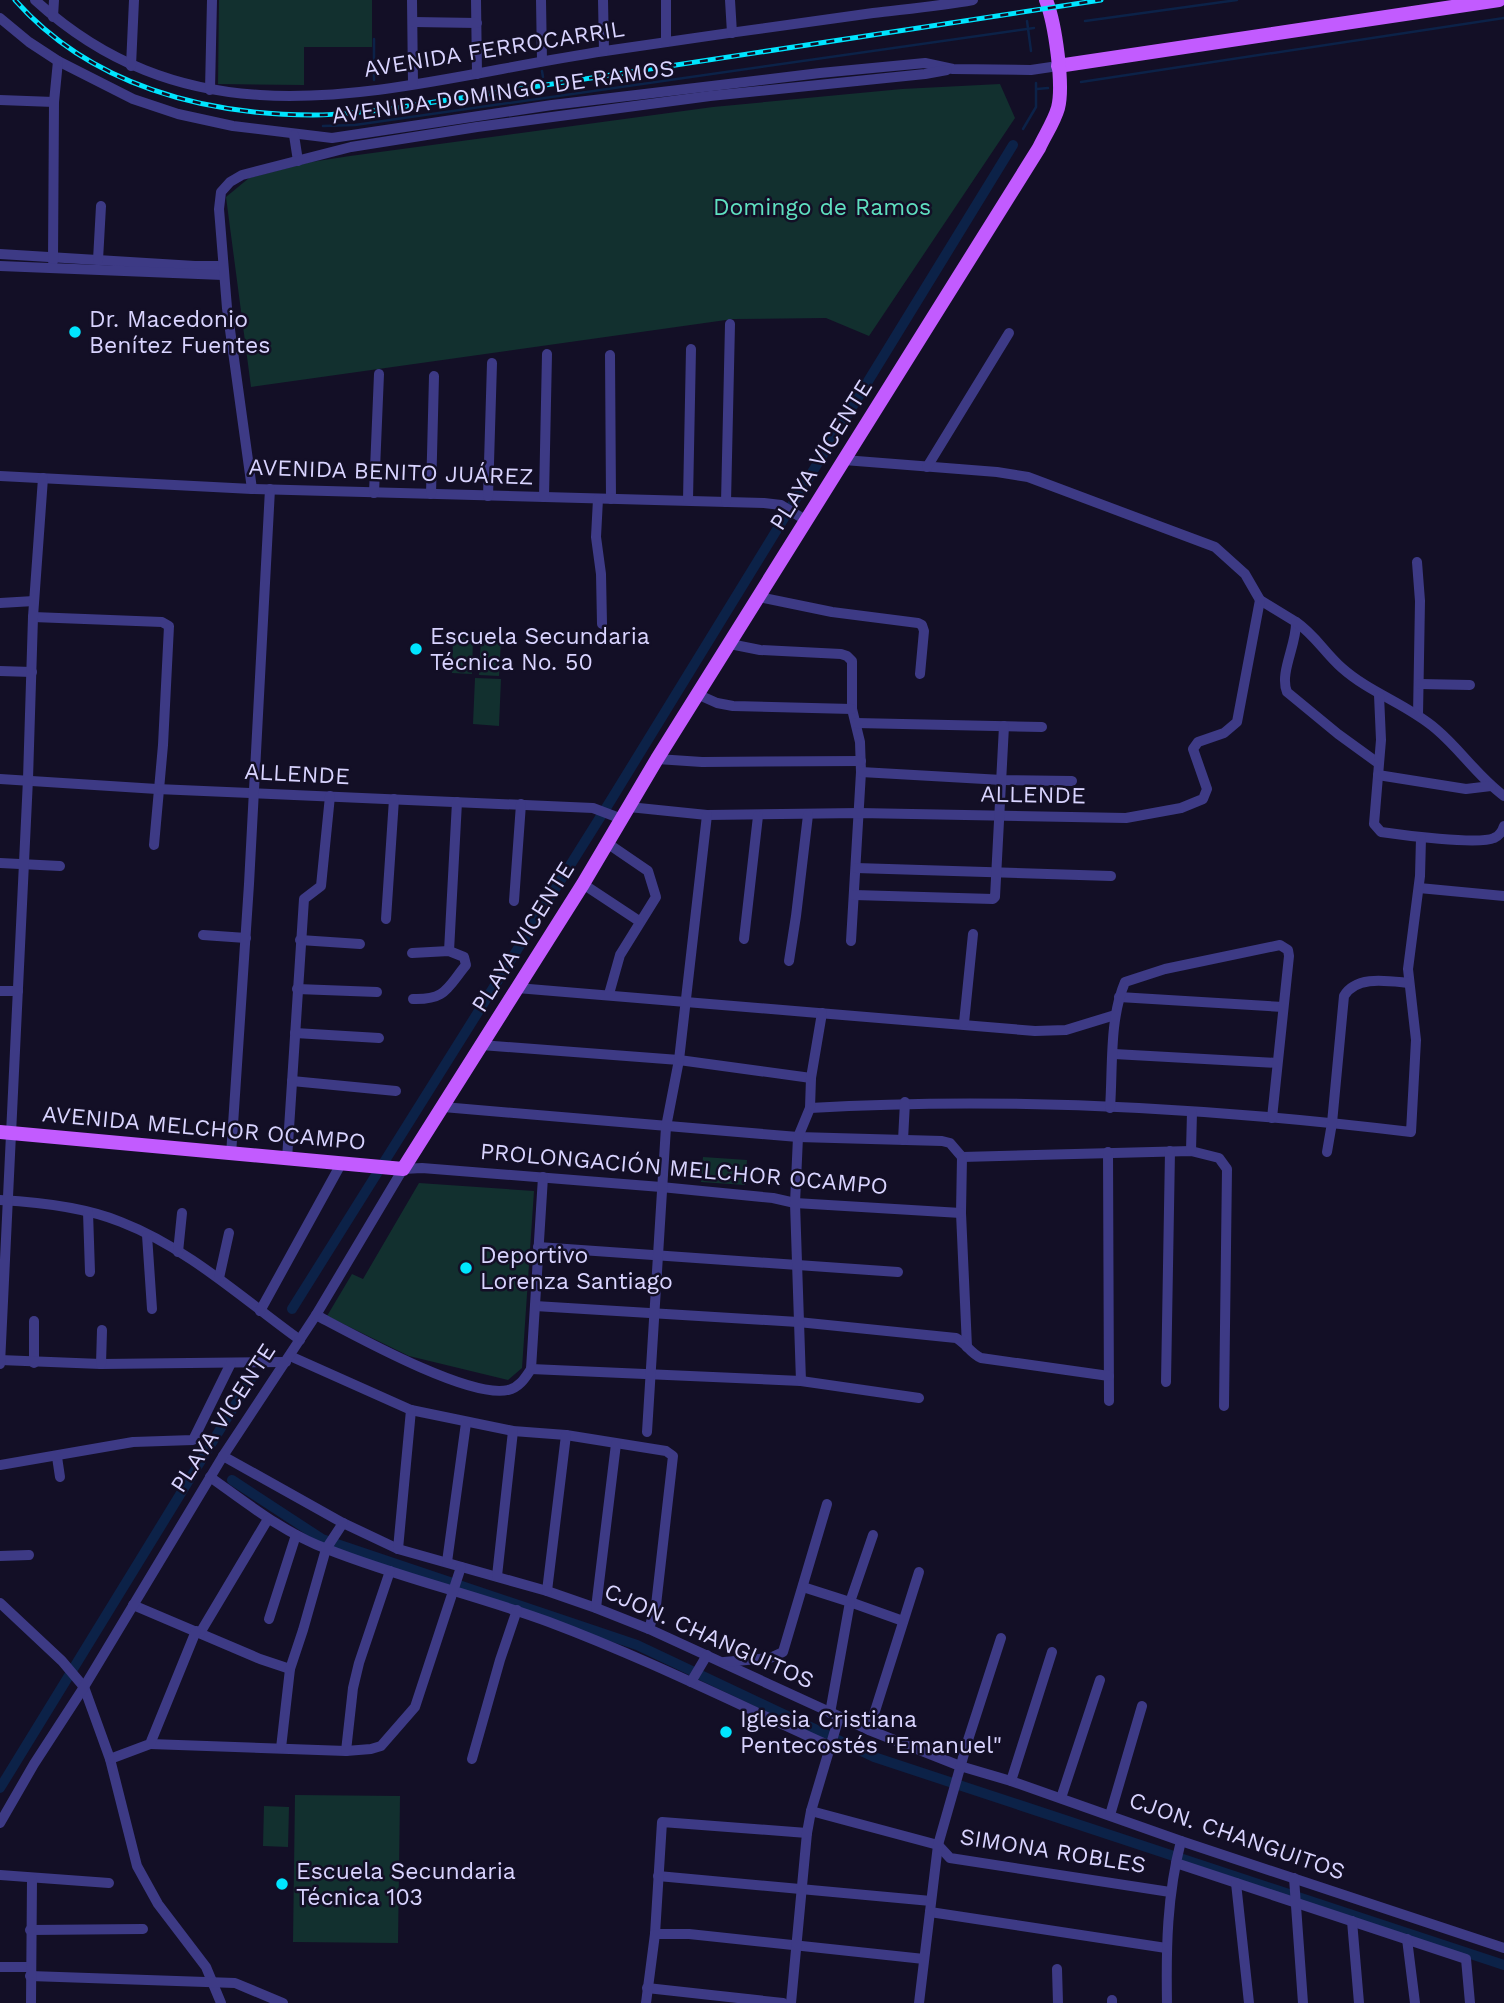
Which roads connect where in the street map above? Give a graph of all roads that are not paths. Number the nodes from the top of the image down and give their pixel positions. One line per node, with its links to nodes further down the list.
1 (34, 0): 17 (street, AVENIDA FERROCARRIL)
2 (54, 0): 17 (street)
3 (134, 0): 26 (street)
4 (212, 0): 30 (street)
5 (412, 0): 19 (street)
6 (476, 0): 20 (street)
7 (541, 0): 25 (street)
8 (603, 0): 23 (street)
9 (666, 0): 22 (street)
10 (730, 0): 21 (street)
11 (876, 0): 16 (street)
12 (973, 0): 14 (street, AVENIDA FERROCARRIL)
13 (1499, 0): 27 (main road)
14 (956, 1): 16 (street, AVENIDA FERROCARRIL)
15 (1048, 3): 27 (main road, PLAYA VICENTE)
16 (876, 13): 21 (street, AVENIDA FERROCARRIL)
17 (53, 17): 26 (street, AVENIDA FERROCARRIL)
18 (0, 18): 24 (street, AVENIDA DOMINGO DE RAMOS)
19 (414, 22): 20 (street); 29 (street)
20 (477, 23): 28 (street)
21 (732, 33): 22 (street, AVENIDA FERROCARRIL)
22 (666, 42): 23 (street, AVENIDA FERROCARRIL)
23 (604, 51): 25 (street, AVENIDA FERROCARRIL)
24 (58, 61): 32 (street); 33 (street, AVENIDA DOMINGO DE RAMOS)
25 (542, 61): 28 (street, AVENIDA FERROCARRIL)
26 (131, 66): 30 (street, AVENIDA FERROCARRIL)
27 (1058, 66): 34 (street, AVENIDA DOMINGO DE RAMOS); 51 (main road, PLAYA VICENTE)
28 (477, 74): 29 (street, AVENIDA FERROCARRIL)
29 (413, 84): 30 (street, AVENIDA FERROCARRIL)
30 (210, 90)
31 (0, 100): 32 (street)
32 (54, 102): 38 (street)
33 (294, 135): 34 (street, AVENIDA DOMINGO DE RAMOS); 35 (street)
34 (350, 141): 35 (street)
35 (298, 161): 42 (street)
36 (101, 206): 39 (street)
37 (0, 254): 38 (street)
38 (53, 256): 39 (street); 41 (street)
39 (98, 260): 42 (street)
40 (0, 266): 41 (street)
41 (52, 269): 42 (street)
42 (223, 270): 55 (street)
43 (730, 324): 64 (street)
44 (1009, 333): 52 (street)
45 (691, 349): 63 (street)
46 (547, 354): 60 (street)
47 (610, 355): 62 (street)
48 (492, 363): 59 (street)
49 (379, 374): 57 (street)
50 (435, 376): 58 (street)
51 (844, 460): 52 (street); 65 (main road, PLAYA VICENTE)
52 (927, 467): 68 (street)
53 (0, 476): 54 (street, AVENIDA BENITO JUÁREZ)
54 (43, 478): 55 (street, AVENIDA BENITO JUÁREZ); 69 (street)
55 (252, 489): 56 (street, AVENIDA BENITO JUÁREZ)
56 (270, 489): 57 (street, AVENIDA BENITO JUÁREZ); 97 (street)
57 (374, 493): 58 (street, AVENIDA BENITO JUÁREZ)
58 (431, 494): 59 (street, AVENIDA BENITO JUÁREZ)
59 (488, 496): 60 (street, AVENIDA BENITO JUÁREZ)
60 (544, 497): 61 (street, AVENIDA BENITO JUÁREZ)
61 (598, 499): 62 (street, AVENIDA BENITO JUÁREZ); 73 (street)
62 (611, 499): 63 (street, AVENIDA BENITO JUÁREZ)
63 (688, 500): 64 (street, AVENIDA BENITO JUÁREZ)
64 (726, 502): 65 (street, AVENIDA BENITO JUÁREZ)
65 (801, 517): 67 (main road, PLAYA VICENTE)
66 (1417, 562): 78 (street)
67 (759, 597): 74 (main road, PLAYA VICENTE); 77 (street)
68 (1260, 600): 72 (street); 107 (street, ALLENDE)
69 (34, 601): 70 (street); 71 (street)
70 (0, 603)
71 (33, 617): 76 (street); 96 (street)
72 (1297, 622): 81 (street); 88 (street)
73 (602, 624)
74 (730, 644): 80 (main road, PLAYA VICENTE); 82 (street)
75 (0, 671): 76 (street)
76 (32, 672): 92 (street)
77 (920, 674)
78 (1420, 684): 79 (street); 83 (street)
79 (1470, 685)
80 (699, 695): 82 (street); 87 (main road, PLAYA VICENTE)
81 (1379, 695): 83 (street); 88 (street)
82 (852, 709): 84 (street)
83 (1418, 715): 95 (street)
84 (856, 723): 85 (street); 89 (street)
85 (1004, 726): 86 (street); 93 (street)
86 (1042, 727)
87 (657, 760): 89 (street); 103 (main road, PLAYA VICENTE)
88 (1378, 763): 90 (street)
89 (861, 767): 93 (street); 104 (street)
90 (1378, 775): 95 (street); 110 (street)
91 (0, 779): 92 (street, ALLENDE)
92 (28, 779): 96 (street, ALLENDE); 114 (street)
93 (1002, 780): 94 (street); 107 (street)
94 (1072, 781)
95 (1491, 786): 99 (street)
96 (157, 789): 97 (street, ALLENDE); 112 (street)
97 (252, 793): 98 (street, ALLENDE); 128 (street)
98 (330, 796): 100 (street, ALLENDE); 130 (street)
99 (1504, 796)
100 (394, 799): 101 (street, ALLENDE); 124 (street)
101 (457, 802): 102 (street, ALLENDE); 133 (street)
102 (521, 804): 103 (street, ALLENDE); 123 (street)
103 (620, 813): 105 (street, ALLENDE); 111 (main road, PLAYA VICENTE)
104 (859, 813): 106 (street, ALLENDE); 107 (street, ALLENDE); 116 (street)
105 (707, 815): 108 (street, ALLENDE); 145 (street)
106 (808, 815): 108 (street, ALLENDE); 135 (street)
107 (999, 815): 117 (street)
108 (758, 816): 129 (street)
109 (1504, 826): 110 (street)
110 (1421, 838): 120 (street)
111 (607, 843): 119 (main road, PLAYA VICENTE); 125 (street)
112 (154, 845)
113 (0, 863): 114 (street)
114 (23, 864): 115 (street); 140 (street)
115 (60, 866)
116 (856, 868): 117 (street); 121 (street)
117 (996, 873): 118 (street); 121 (street)
118 (1111, 876)
119 (583, 884): 125 (street); 137 (main road, PLAYA VICENTE)
120 (1419, 888): 122 (street); 136 (street)
121 (854, 895): 131 (street)
122 (1504, 896)
123 (514, 901)
124 (386, 919)
125 (639, 921): 142 (street)
126 (973, 934): 149 (street)
127 (203, 935): 128 (street)
128 (246, 938): 174 (street)
129 (744, 939)
130 (300, 940): 132 (street); 138 (street)
131 (851, 941)
132 (360, 944)
133 (449, 951): 134 (street); 144 (street)
134 (412, 953)
135 (789, 961)
136 (1409, 983): 165 (street); 165 (street)
137 (517, 988): 142 (street); 152 (main road, PLAYA VICENTE)
138 (297, 989): 141 (street); 150 (street)
139 (0, 991): 140 (street)
140 (18, 991): 167 (street)
141 (377, 992)
142 (609, 994): 145 (street)
143 (1119, 997): 146 (street); 146 (street); 148 (street)
144 (413, 999)
145 (685, 1001): 147 (street); 154 (street)
146 (1283, 1007): 155 (street)
147 (822, 1013): 149 (street); 156 (street)
148 (1115, 1015): 149 (street); 153 (street)
149 (964, 1023)
150 (295, 1033): 151 (street); 157 (street)
151 (379, 1038)
152 (481, 1045): 154 (street); 160 (main road, PLAYA VICENTE)
153 (1114, 1054): 155 (street); 162 (street)
154 (679, 1060): 156 (street); 166 (street)
155 (1277, 1063): 164 (street)
156 (811, 1078): 161 (street)
157 (292, 1081): 158 (street); 176 (street)
158 (396, 1091)
159 (905, 1102): 161 (street); 162 (street); 169 (street)
160 (443, 1107): 166 (street); 178 (main road, PLAYA VICENTE)
161 (810, 1108): 168 (street)
162 (1111, 1108): 163 (street)
163 (1192, 1112): 164 (street); 171 (street)
164 (1272, 1118): 165 (street)
165 (1332, 1123): 173 (street)
166 (666, 1127): 168 (street); 180 (street)
167 (6, 1133): 174 (main road, AVENIDA MELCHOR OCAMPO); 181 (street)
168 (798, 1137): 169 (street); 182 (street)
169 (903, 1140): 175 (street)
170 (1170, 1151): 171 (street); 172 (street); 214 (street)
171 (1191, 1151): 217 (street)
172 (1108, 1152): 175 (street); 212 (street)
173 (1327, 1152)
174 (231, 1155): 176 (main road, AVENIDA MELCHOR OCAMPO)
175 (962, 1157): 185 (street)
176 (287, 1159): 177 (main road, AVENIDA MELCHOR OCAMPO)
177 (341, 1164): 178 (main road, AVENIDA MELCHOR OCAMPO); 197 (street)
178 (396, 1169): 179 (street, PROLONGACIÓN MELCHOR OCAMPO); 199 (street, PLAYA VICENTE)
179 (542, 1180): 180 (street, PROLONGACIÓN MELCHOR OCAMPO); 188 (street)
180 (661, 1190): 182 (street, PROLONGACIÓN MELCHOR OCAMPO); 190 (street)
181 (4, 1200): 183 (street); 206 (street)
182 (795, 1203): 185 (street, PROLONGACIÓN MELCHOR OCAMPO); 191 (street)
183 (88, 1212): 187 (street); 192 (street)
184 (182, 1213): 189 (street)
185 (961, 1213): 204 (street)
186 (229, 1233): 194 (street)
187 (147, 1235): 189 (street); 196 (street)
188 (538, 1247): 190 (street); 195 (street)
189 (178, 1252): 194 (street)
190 (657, 1254): 191 (street); 198 (street)
191 (796, 1266): 193 (street); 201 (street)
192 (90, 1272)
193 (898, 1272)
194 (219, 1278): 197 (street)
195 (535, 1306): 198 (street); 210 (street)
196 (152, 1309)
197 (260, 1311): 203 (street)
198 (653, 1313): 201 (street); 211 (street)
199 (316, 1315): 203 (street, PLAYA VICENTE); 210 (street)
200 (34, 1321): 207 (street)
201 (798, 1322): 204 (street); 213 (street)
202 (102, 1330): 209 (street)
203 (300, 1340): 205 (street, PLAYA VICENTE)
204 (967, 1348): 212 (street)
205 (288, 1359): 208 (street); 218 (street); 224 (street, PLAYA VICENTE)
206 (0, 1361): 207 (street)
207 (34, 1363): 209 (street)
208 (232, 1363): 209 (street); 225 (street)
209 (101, 1364)
210 (531, 1369): 211 (street)
211 (650, 1376): 213 (street); 221 (street)
212 (1109, 1376): 216 (street)
213 (801, 1381): 215 (street)
214 (1166, 1382)
215 (919, 1398)
216 (1109, 1401)
217 (1224, 1406)
218 (411, 1410): 219 (street); 235 (street)
219 (466, 1423): 220 (street); 238 (street)
220 (513, 1431): 222 (street); 241 (street)
221 (647, 1432)
222 (566, 1435): 223 (street); 244 (street)
223 (617, 1444): 248 (street); 252 (street)
224 (223, 1456): 228 (street, PLAYA VICENTE); 231 (street, CJON. CHANGUITOS)
225 (57, 1457): 226 (street); 227 (street)
226 (0, 1465)
227 (60, 1477)
228 (210, 1478): 230 (street, CJON. CHANGUITOS); 247 (street, PLAYA VICENTE)
229 (827, 1504): 243 (street)
230 (268, 1519): 232 (street, CJON. CHANGUITOS); 253 (street)
231 (341, 1526): 234 (street); 235 (street, CJON. CHANGUITOS)
232 (296, 1535): 234 (street, CJON. CHANGUITOS); 250 (street)
233 (873, 1535): 245 (street)
234 (327, 1547): 239 (street, CJON. CHANGUITOS); 258 (street)
235 (398, 1549): 238 (street, CJON. CHANGUITOS)
236 (29, 1555): 237 (street)
237 (0, 1556)
238 (447, 1562): 242 (street, CJON. CHANGUITOS)
239 (390, 1571): 242 (street, CJON. CHANGUITOS); 268 (street)
240 (919, 1572): 251 (street)
241 (497, 1576): 242 (street, CJON. CHANGUITOS); 244 (street, CJON. CHANGUITOS)
242 (456, 1579): 249 (street, CJON. CHANGUITOS); 268 (street)
243 (803, 1587): 245 (street); 257 (street)
244 (547, 1591): 248 (street, CJON. CHANGUITOS)
245 (850, 1602): 251 (street); 263 (street)
246 (0, 1603): 261 (street)
247 (133, 1605): 253 (street); 261 (street, PLAYA VICENTE)
248 (596, 1608): 252 (street, CJON. CHANGUITOS)
249 (517, 1610): 260 (street, CJON. CHANGUITOS); 270 (street)
250 (269, 1619)
251 (903, 1620): 264 (street)
252 (649, 1629): 256 (street, CJON. CHANGUITOS)
253 (198, 1632): 258 (street); 265 (street)
254 (1001, 1638): 271 (street)
255 (1052, 1652): 272 (street)
256 (704, 1660): 257 (street, CJON. CHANGUITOS); 260 (street)
257 (722, 1662): 263 (street, CJON. CHANGUITOS)
258 (289, 1669): 267 (street)
259 (1100, 1680): 273 (street)
260 (691, 1682): 266 (street, CJON. CHANGUITOS)
261 (82, 1685): 269 (street); 276 (street, PLAYA VICENTE)
262 (1142, 1706): 275 (street)
263 (835, 1718): 264 (street, CJON. CHANGUITOS); 266 (street)
264 (869, 1730): 271 (street, CJON. CHANGUITOS)
265 (150, 1744): 267 (street); 269 (street)
266 (831, 1744): 274 (street)
267 (281, 1748): 268 (street)
268 (346, 1751)
269 (110, 1759): 302 (street)
270 (472, 1759)
271 (958, 1771): 272 (street, CJON. CHANGUITOS); 278 (street)
272 (1012, 1781): 273 (street, CJON. CHANGUITOS)
273 (1061, 1798): 275 (street, CJON. CHANGUITOS)
274 (811, 1811): 277 (street); 278 (street, SIMONA ROBLES)
275 (1110, 1815): 279 (street, CJON. CHANGUITOS)
276 (0, 1823)
277 (807, 1833): 281 (street); 286 (street)
278 (938, 1845): 287 (street, SIMONA ROBLES); 289 (street)
279 (1178, 1853): 283 (street, CJON. CHANGUITOS); 285 (street); 287 (street)
280 (0, 1875): 282 (street)
281 (658, 1876): 286 (street); 293 (street)
282 (32, 1878): 284 (street); 292 (street)
283 (1295, 1881): 288 (street); 297 (street, CJON. CHANGUITOS)
284 (109, 1883)
285 (1237, 1883): 288 (street); 313 (street)
286 (801, 1889): 289 (street); 295 (street)
287 (1170, 1892): 296 (street)
288 (1296, 1900): 290 (street); 314 (street)
289 (931, 1907): 296 (street); 298 (street)
290 (1352, 1921): 294 (street); 315 (street)
291 (143, 1929): 292 (street)
292 (30, 1930): 301 (street)
293 (655, 1934): 295 (street); 303 (street)
294 (1407, 1939): 316 (street); 317 (street)
295 (796, 1947): 298 (street); 309 (street)
296 (1166, 1948): 312 (street)
297 (1504, 1948)
298 (924, 1959): 310 (street)
299 (0, 1967): 301 (street)
300 (1057, 1969): 311 (street)
301 (30, 1971): 302 (street); 304 (street)
302 (213, 1982): 305 (street); 306 (street)
303 (647, 1988): 307 (street); 308 (street)
304 (31, 2003)
305 (221, 2003)
306 (283, 2003)
307 (646, 2003)
308 (783, 2003)
309 (791, 2003)
310 (919, 2003)
311 (1058, 2003)
312 (1167, 2003)
313 (1249, 2003)
314 (1303, 2003)
315 (1359, 2003)
316 (1415, 2003)
317 (1470, 2003)

